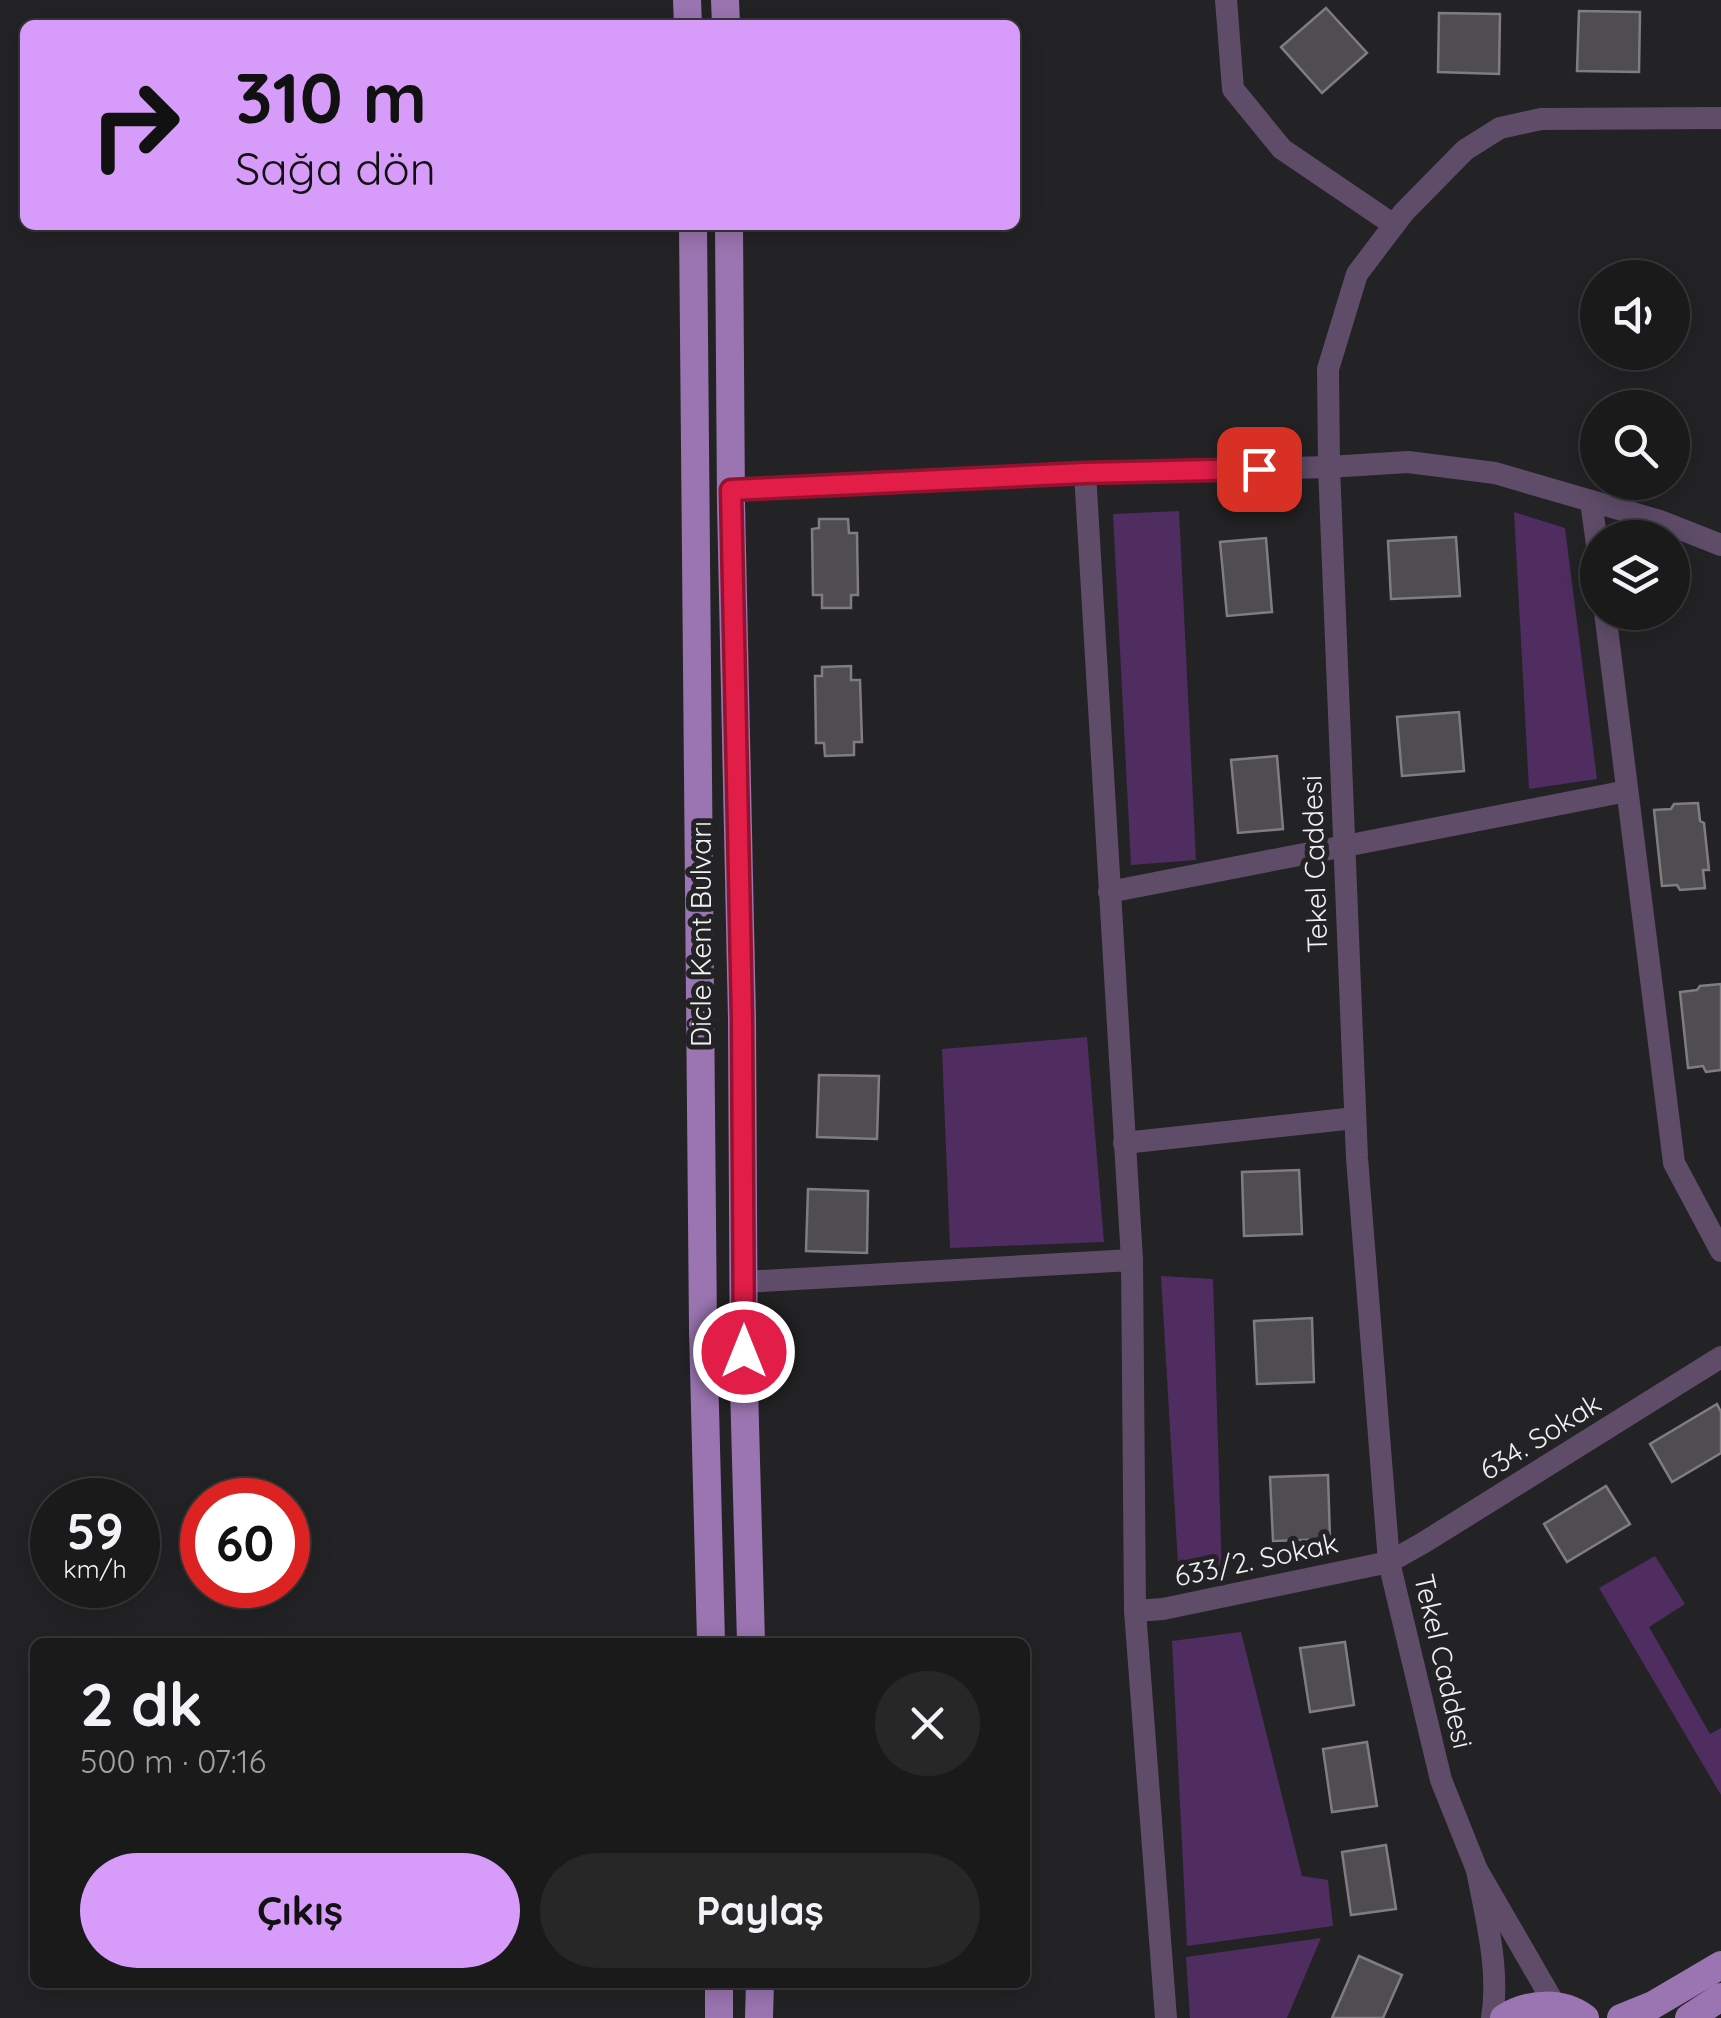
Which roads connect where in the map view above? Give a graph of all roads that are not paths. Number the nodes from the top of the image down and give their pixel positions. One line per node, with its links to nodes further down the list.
1 (1226, 0): 3 (street)
2 (1721, 118): 3 (street, Tekel Caddesi)
3 (1394, 226): 6 (street, Tekel Caddesi)
4 (693, 230): 24 (main road, Dicle Kent Bulvarı)
5 (730, 230): 8 (main road, Dicle Kent Bulvarı)
6 (1329, 467): 7 (street); 9 (street); 14 (street, Tekel Caddesi)
7 (1084, 473): 8 (street); 15 (street)
8 (731, 490): 20 (main road, Dicle Kent Bulvarı)
9 (1591, 501): 10 (street); 11 (street)
10 (1594, 520)
11 (1721, 545)
12 (1607, 630): 13 (street)
13 (1627, 790): 14 (street); 18 (street)
14 (1342, 845): 15 (street); 16 (street, Tekel Caddesi)
15 (1108, 892): 17 (street)
16 (1355, 1118): 17 (street); 22 (street, Tekel Caddesi)
17 (1124, 1143): 19 (street)
18 (1721, 1251)
19 (1132, 1260): 20 (street); 23 (street)
20 (744, 1282): 25 (main road, Dicle Kent Bulvarı)
21 (1721, 1357): 22 (street, 634. Sokak)
22 (1389, 1562): 23 (street, 633/2. Sokak); 26 (street, Tekel Caddesi)
23 (1135, 1610): 34 (street)
24 (711, 1638)
25 (752, 1638)
26 (1477, 1870): 31 (street); 35 (street)
27 (1721, 1964): 38 (main road)
28 (719, 1988): 32 (main road)
29 (760, 1988): 33 (main road)
30 (1721, 1997): 39 (main road)
31 (1572, 2012): 36 (main road); 37 (main road)
32 (719, 2018)
33 (759, 2018)
34 (1166, 2018)
35 (1492, 2018)
36 (1504, 2018)
37 (1609, 2018)
38 (1622, 2018)
39 (1689, 2018)

